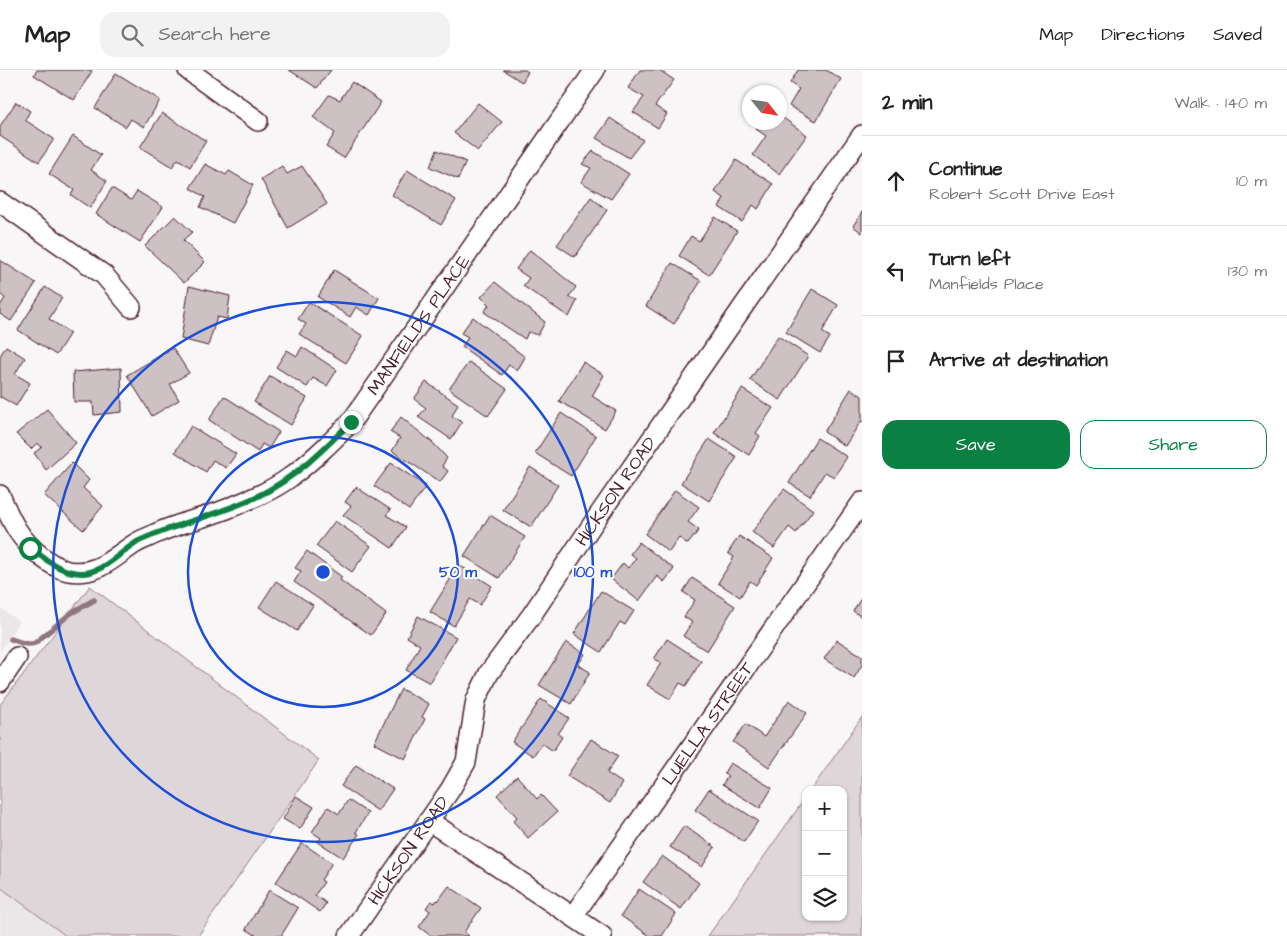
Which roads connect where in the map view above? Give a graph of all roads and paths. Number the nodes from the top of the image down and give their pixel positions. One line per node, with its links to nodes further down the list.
1 (188, 70): 3 (street)
2 (595, 70): 7 (street, MANFIELDS PLACE)
3 (258, 120)
4 (862, 135): 11 (street, HICKSON ROAD)
5 (0, 202): 6 (street)
6 (131, 307)
7 (0, 495)
8 (862, 502): 12 (street, LUELLA STREET)
9 (17, 657): 10 (street)
10 (0, 682)
11 (429, 821): 12 (street); 13 (street, HICKSON ROAD)
12 (573, 916): 14 (street)
13 (348, 936)
14 (602, 936)

